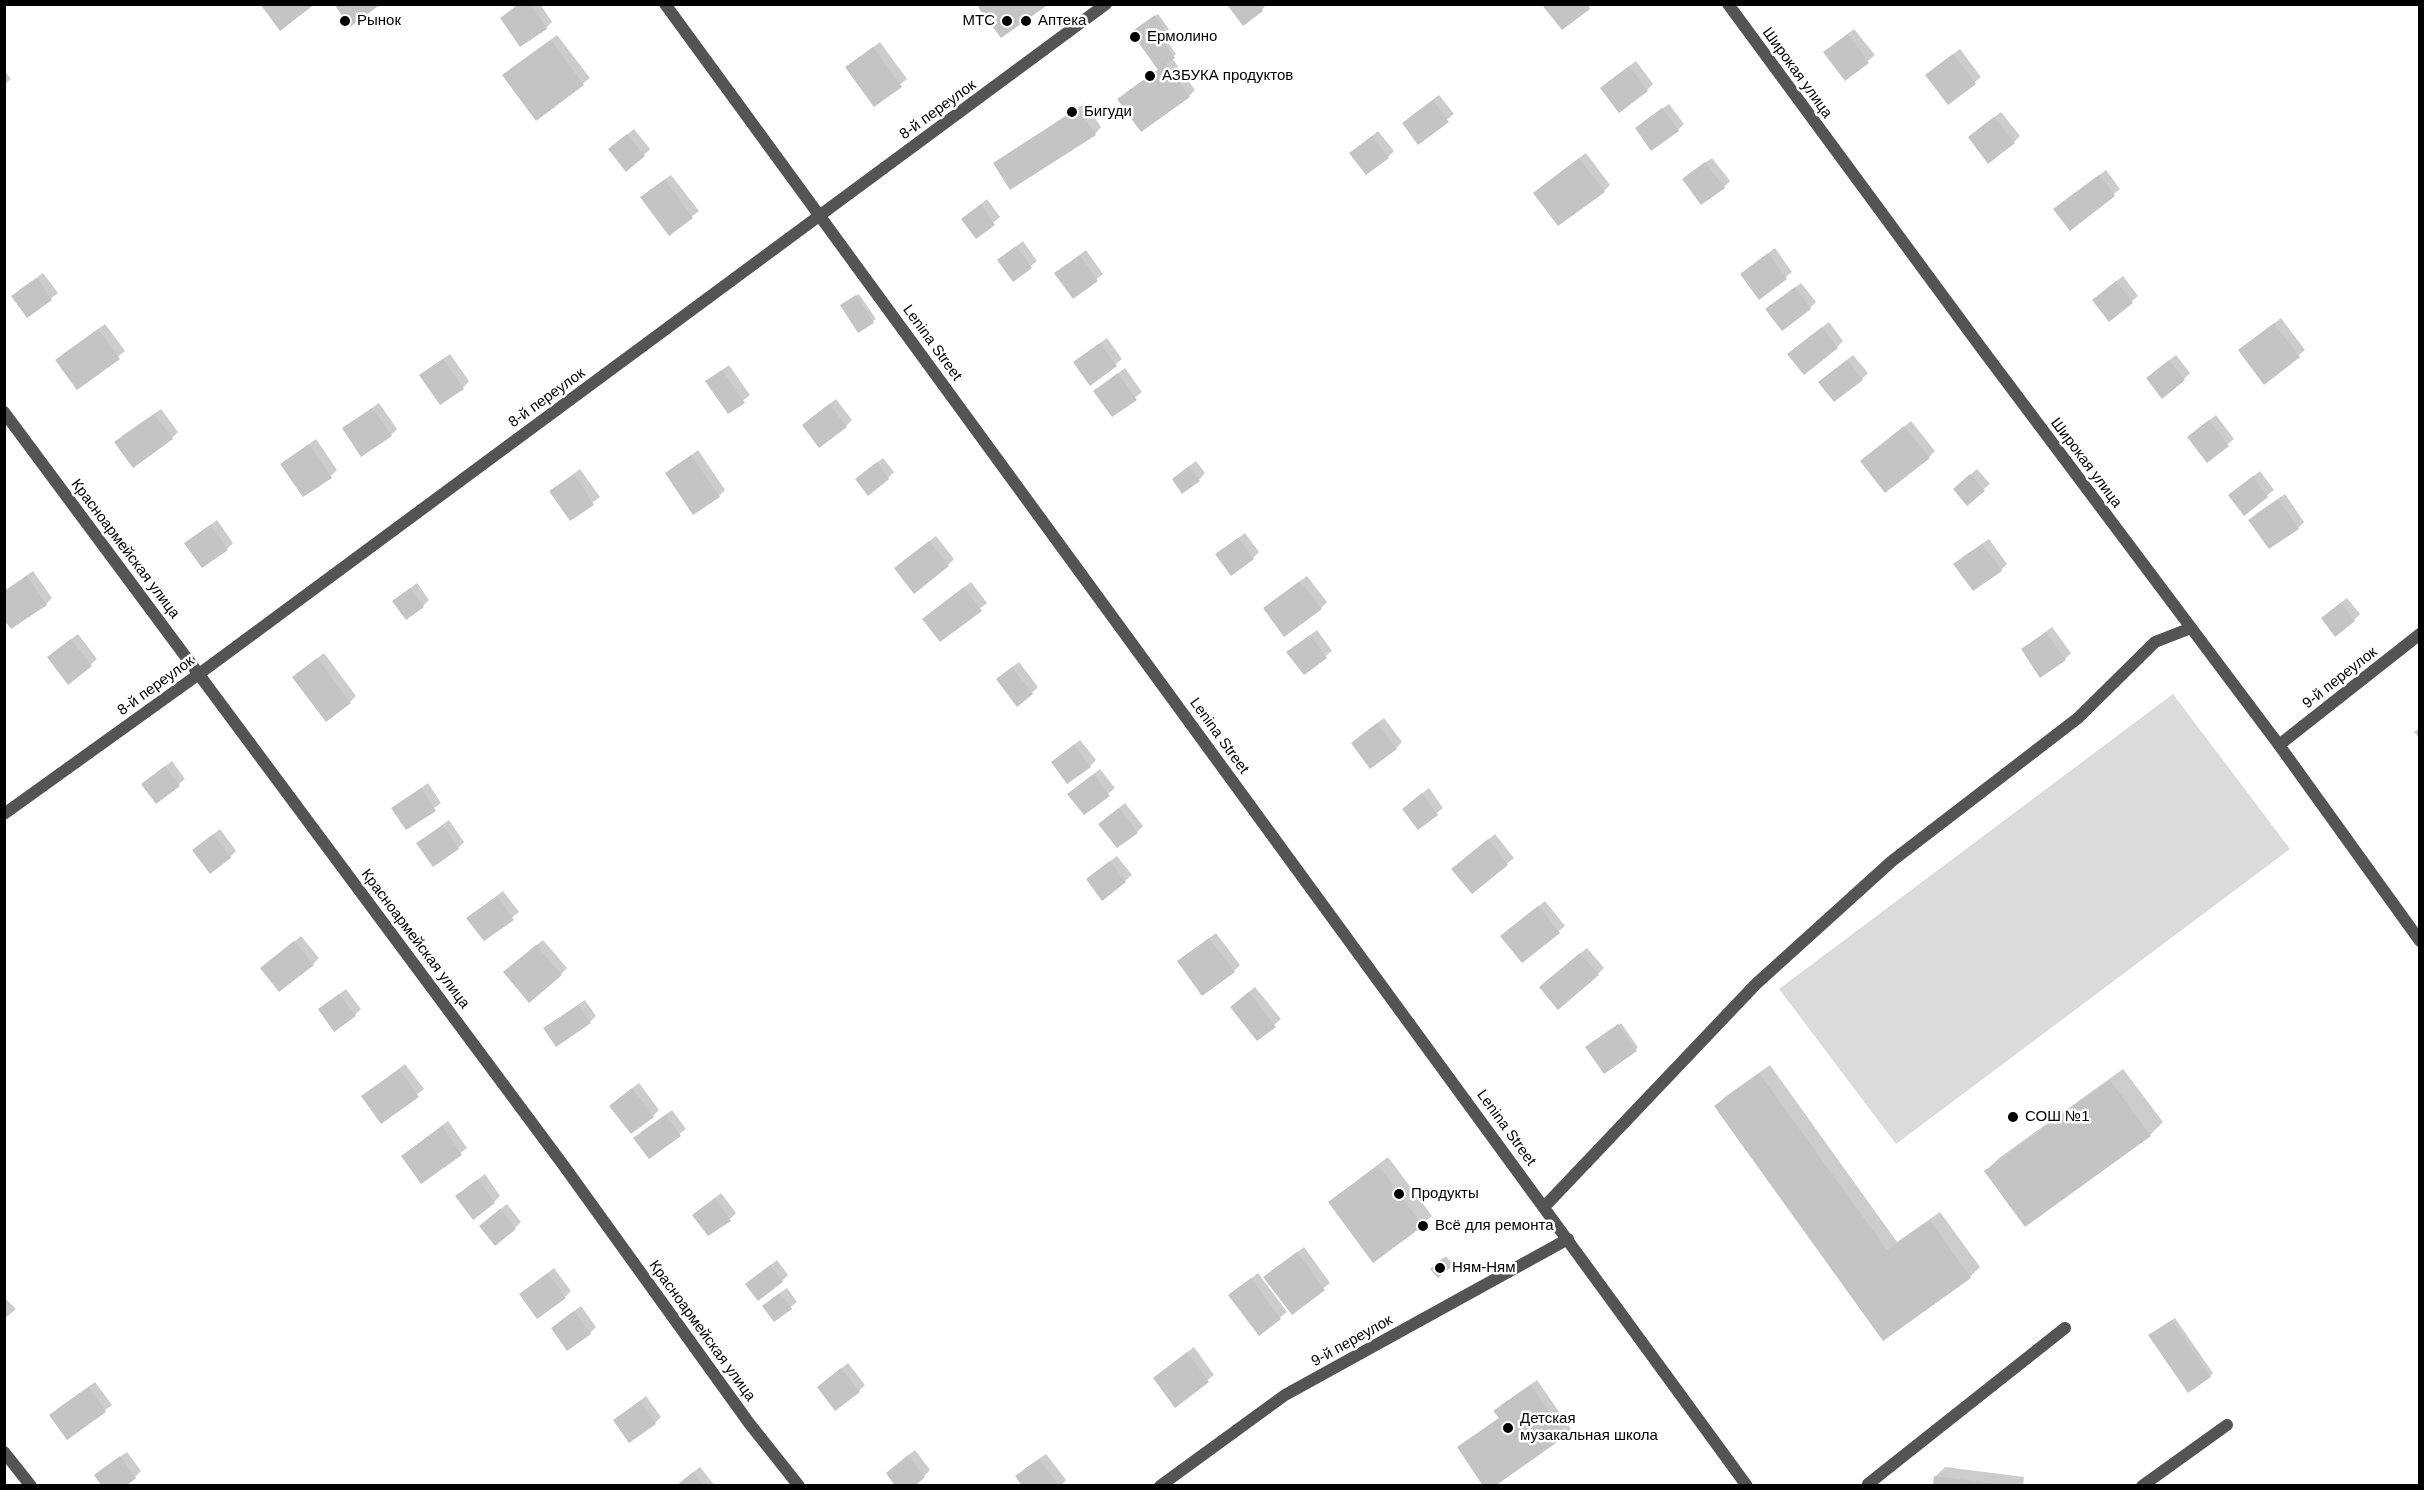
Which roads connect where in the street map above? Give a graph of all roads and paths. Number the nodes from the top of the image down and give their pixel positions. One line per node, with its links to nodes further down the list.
1 (665, 4): 4 (street, Lenina Street)
2 (1106, 4): 4 (street, 8-й переулок)
3 (1728, 4): 6 (street, Широкая улица)
4 (820, 216): 8 (street, 8-й переулок); 12 (street, Lenina Street)
5 (4, 412): 8 (street, Красноармейская улица)
6 (2192, 628): 9 (street, Широкая улица); 12 (street)
7 (2420, 634): 9 (street, 9-й переулок)
8 (199, 674): 10 (street, 8-й переулок); 18 (street, Красноармейская улица)
9 (2279, 745): 11 (street, Широкая улица)
10 (4, 814)
11 (2420, 941)
12 (1545, 1206): 13 (street, Lenina Street)
13 (1568, 1239): 19 (street, 9-й переулок); 20 (street, Lenina Street)
14 (2065, 1328): 21 (street)
15 (2227, 1425): 22 (street)
16 (4, 1452): 17 (street)
17 (31, 1485)
18 (799, 1485)
19 (1160, 1485)
20 (1747, 1485)
21 (1869, 1485)
22 (2142, 1485)

